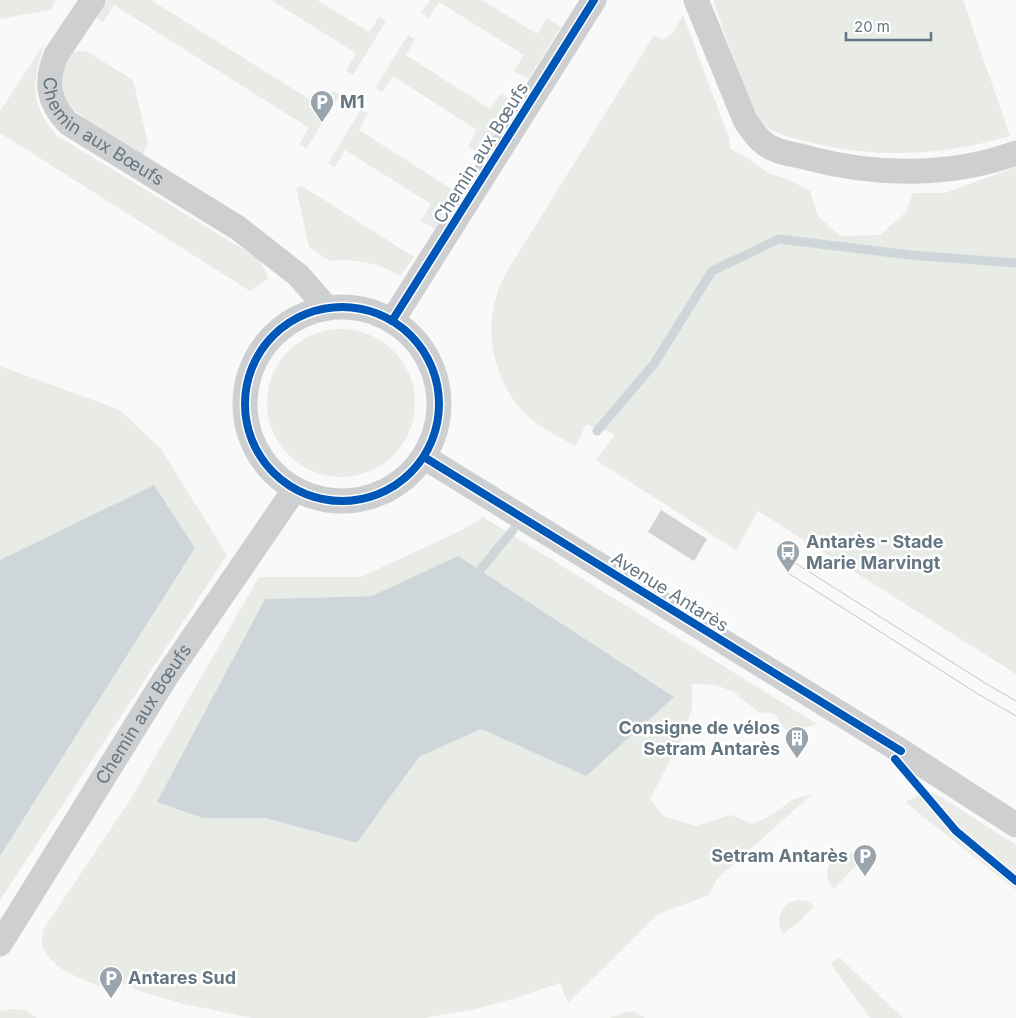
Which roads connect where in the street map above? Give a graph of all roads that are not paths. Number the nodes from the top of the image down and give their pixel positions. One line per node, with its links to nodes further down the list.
1 (93, 0): 5 (street, Chemin aux Bœufs)
2 (594, 0): 6 (street, Chemin aux Bœufs)
3 (696, 0): 4 (street)
4 (1016, 153)
5 (327, 308): 6 (street); 8 (street)
6 (392, 321): 7 (street)
7 (424, 457): 8 (street); 9 (street, Avenue Antarès)
8 (295, 489): 10 (street, Chemin aux Bœufs)
9 (1016, 825)
10 (0, 944)

